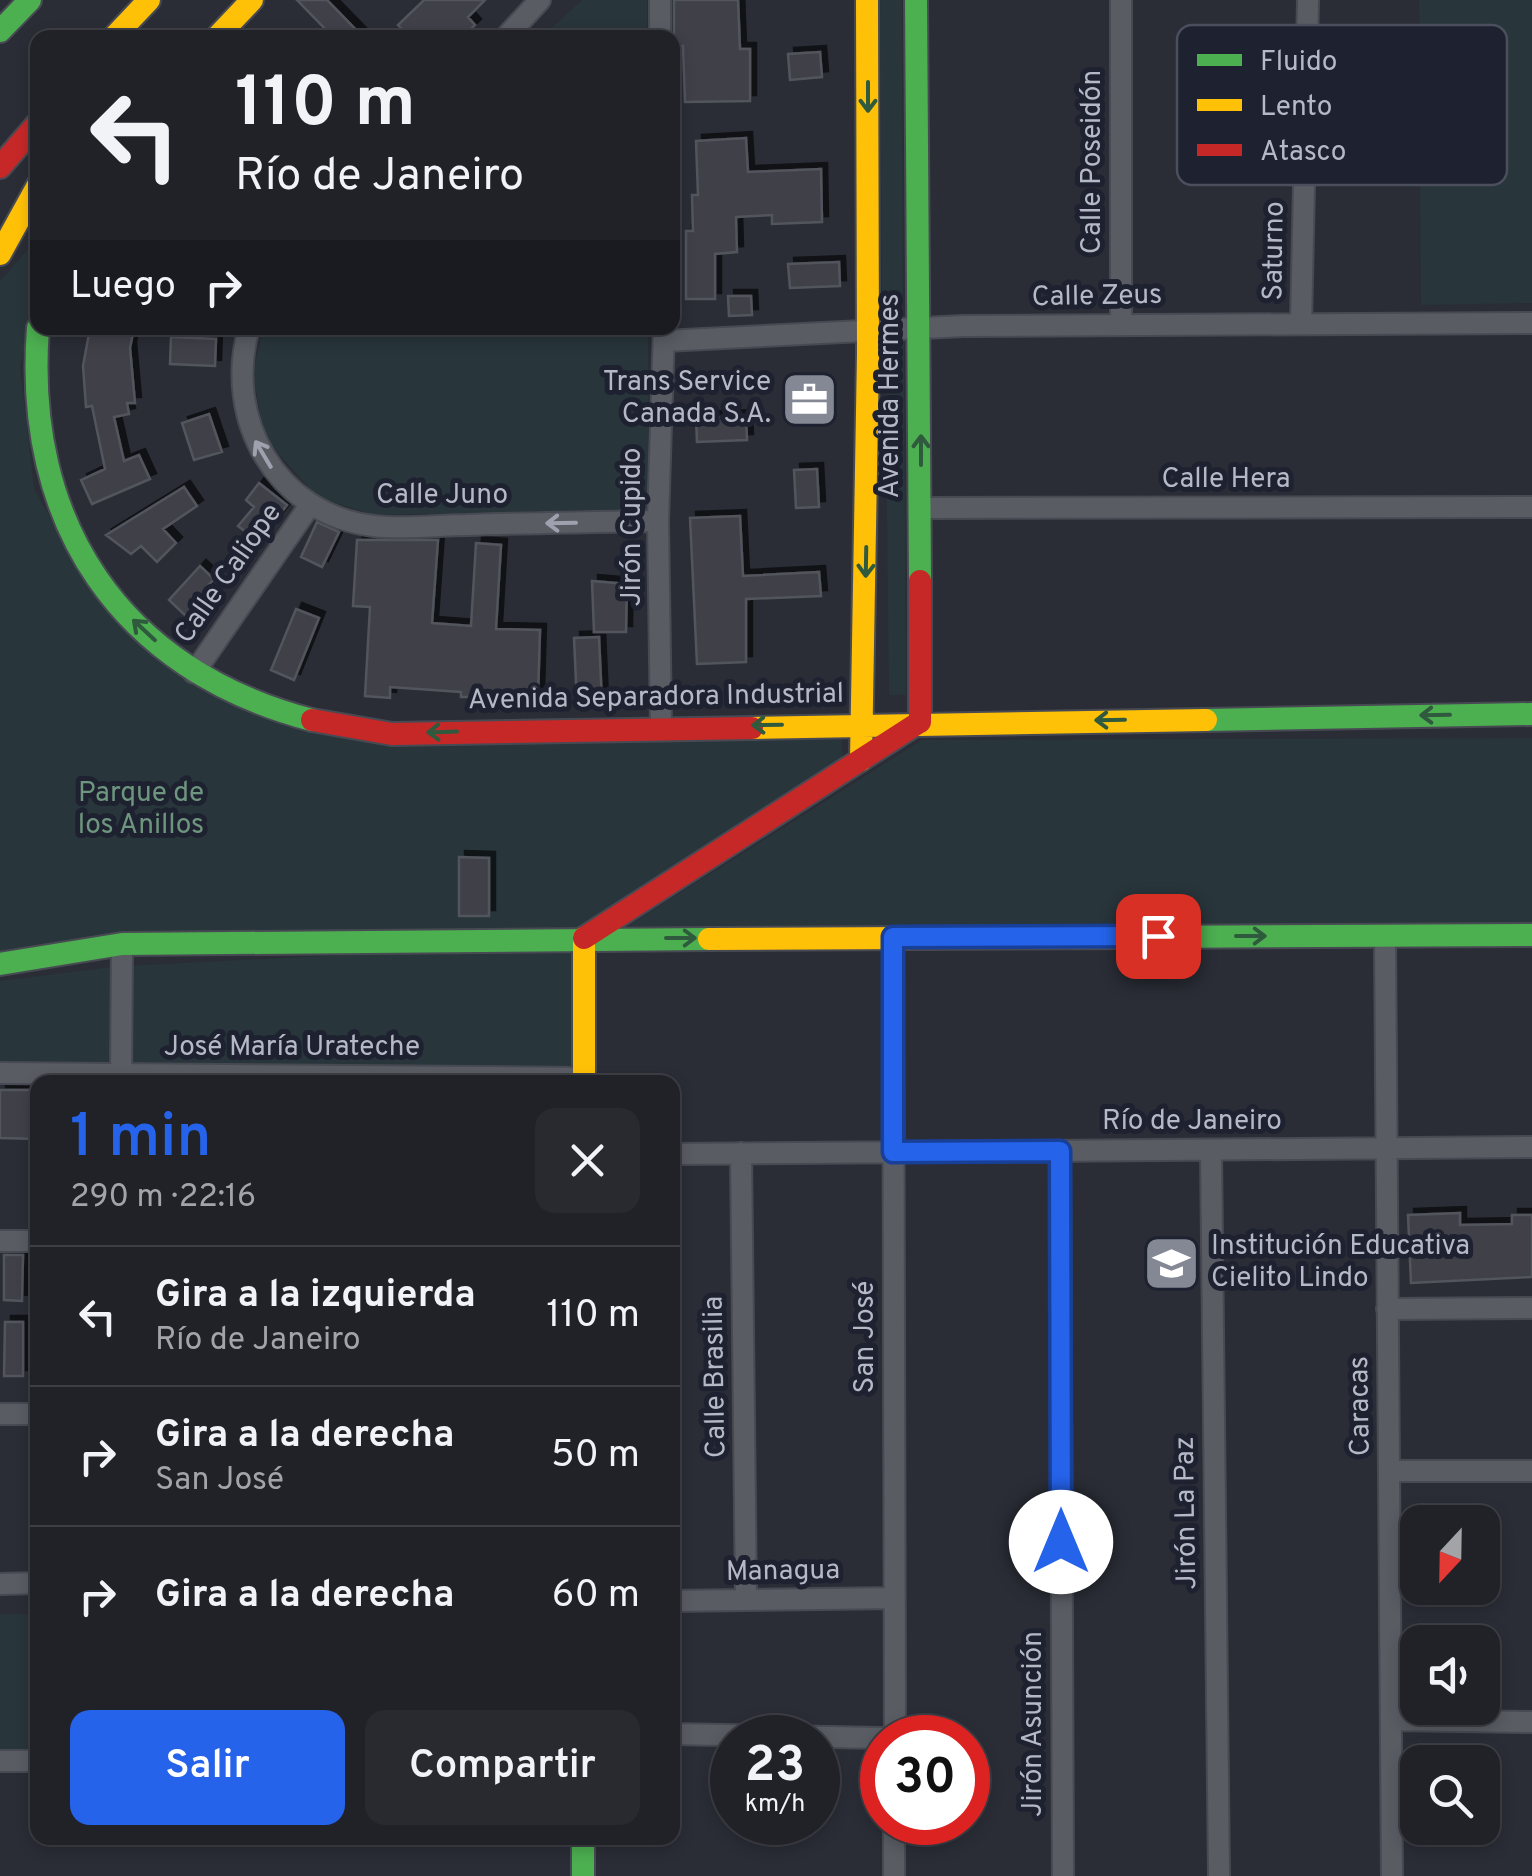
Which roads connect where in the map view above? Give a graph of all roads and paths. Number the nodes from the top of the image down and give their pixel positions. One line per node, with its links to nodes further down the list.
1 (30, 0): 15 (main road)
2 (149, 0): 11 (main road)
3 (252, 0): 12 (main road)
4 (540, 0): 13 (street)
5 (660, 0): 14 (street)
6 (868, 0): 25 (main road, Avenida Hermes, one-way to 25)
7 (916, 0): 24 (main road, Avenida Hermes)
8 (1121, 0): 22 (street, Calle Poseidón)
9 (1308, 0): 10 (street, Saturno)
10 (1307, 25)
11 (121, 30)
12 (224, 30)
13 (512, 30)
14 (660, 30)
15 (0, 31)
16 (30, 132): 17 (main road)
17 (0, 168)
18 (1304, 185): 23 (street, Saturno)
19 (30, 200): 20 (main road)
20 (0, 254)
21 (1532, 323): 23 (street, Calle Zeus)
22 (1121, 324): 23 (street, Calle Zeus); 24 (street, Calle Zeus)
23 (1301, 324)
24 (921, 327): 25 (street, Calle Zeus); 32 (main road, Avenida Hermes, one-way to 24)
25 (868, 332): 26 (street, Calle Zeus); 37 (main road, Avenida Hermes, one-way to 37)
26 (680, 334)
27 (37, 335): 34 (main road, Avenida Separadora Industrial, one-way to 27)
28 (248, 335): 30 (street, Calle Juno, one-way to 28)
29 (664, 335): 33 (street, Jirón Cupido)
30 (310, 505): 33 (street, Calle Juno, one-way to 30); 34 (street, Calle Caliope)
31 (1532, 507): 32 (street, Calle Hera)
32 (921, 508): 36 (main road, Avenida Hermes)
33 (658, 521): 38 (street, Jirón Cupido)
34 (194, 673): 38 (main road, Avenida Separadora Industrial, one-way to 34)
35 (1532, 714): 36 (main road, Avenida Separadora Industrial, one-way to 36)
36 (920, 722): 37 (main road, Avenida Separadora Industrial); 39 (main road)
37 (864, 724): 38 (main road, Avenida Separadora Industrial, one-way to 38); 39 (main road, Avenida Hermes)
38 (661, 726)
39 (861, 760): 43 (main road)
40 (1532, 935): 41 (main road)
41 (1384, 936): 42 (main road, one-way to 41); 51 (street, Caracas)
42 (893, 937): 43 (main road, one-way to 42); 54 (street, San José)
43 (584, 938): 44 (main road); 49 (main road)
44 (122, 944): 45 (main road); 48 (street)
45 (0, 964)
46 (0, 1073): 47 (street, José María Urateche)
47 (48, 1075)
48 (121, 1075)
49 (584, 1075)
50 (1532, 1147): 51 (street, Río de Janeiro)
51 (1388, 1148): 52 (street, Río de Janeiro); 60 (street, Caracas)
52 (1211, 1150): 53 (street, Río de Janeiro); 82 (street, Jirón La Paz)
53 (1060, 1151): 54 (street, Río de Janeiro); 81 (street, Jirón Asunción)
54 (893, 1152): 56 (street, Río de Janeiro); 67 (street, San José)
55 (680, 1154): 56 (street, Río de Janeiro)
56 (741, 1154): 68 (street, Calle Brasilia)
57 (0, 1240): 58 (street)
58 (30, 1240)
59 (1532, 1308): 60 (street)
60 (1387, 1309): 64 (street, Caracas)
61 (0, 1414): 62 (street)
62 (30, 1414)
63 (1532, 1470): 64 (street)
64 (1389, 1471): 71 (street, Caracas)
65 (30, 1583): 66 (street)
66 (0, 1584)
67 (894, 1598): 68 (street, Managua); 70 (street, San José)
68 (746, 1600): 69 (street, Managua)
69 (680, 1601)
70 (894, 1715)
71 (1391, 1720): 72 (street); 83 (street, Caracas)
72 (1532, 1722)
73 (680, 1734): 74 (street)
74 (860, 1738)
75 (0, 1761): 76 (street)
76 (30, 1761)
77 (583, 1845): 79 (main road)
78 (894, 1845): 80 (street)
79 (583, 1876)
80 (894, 1876)
81 (1063, 1876)
82 (1218, 1876)
83 (1392, 1876)

